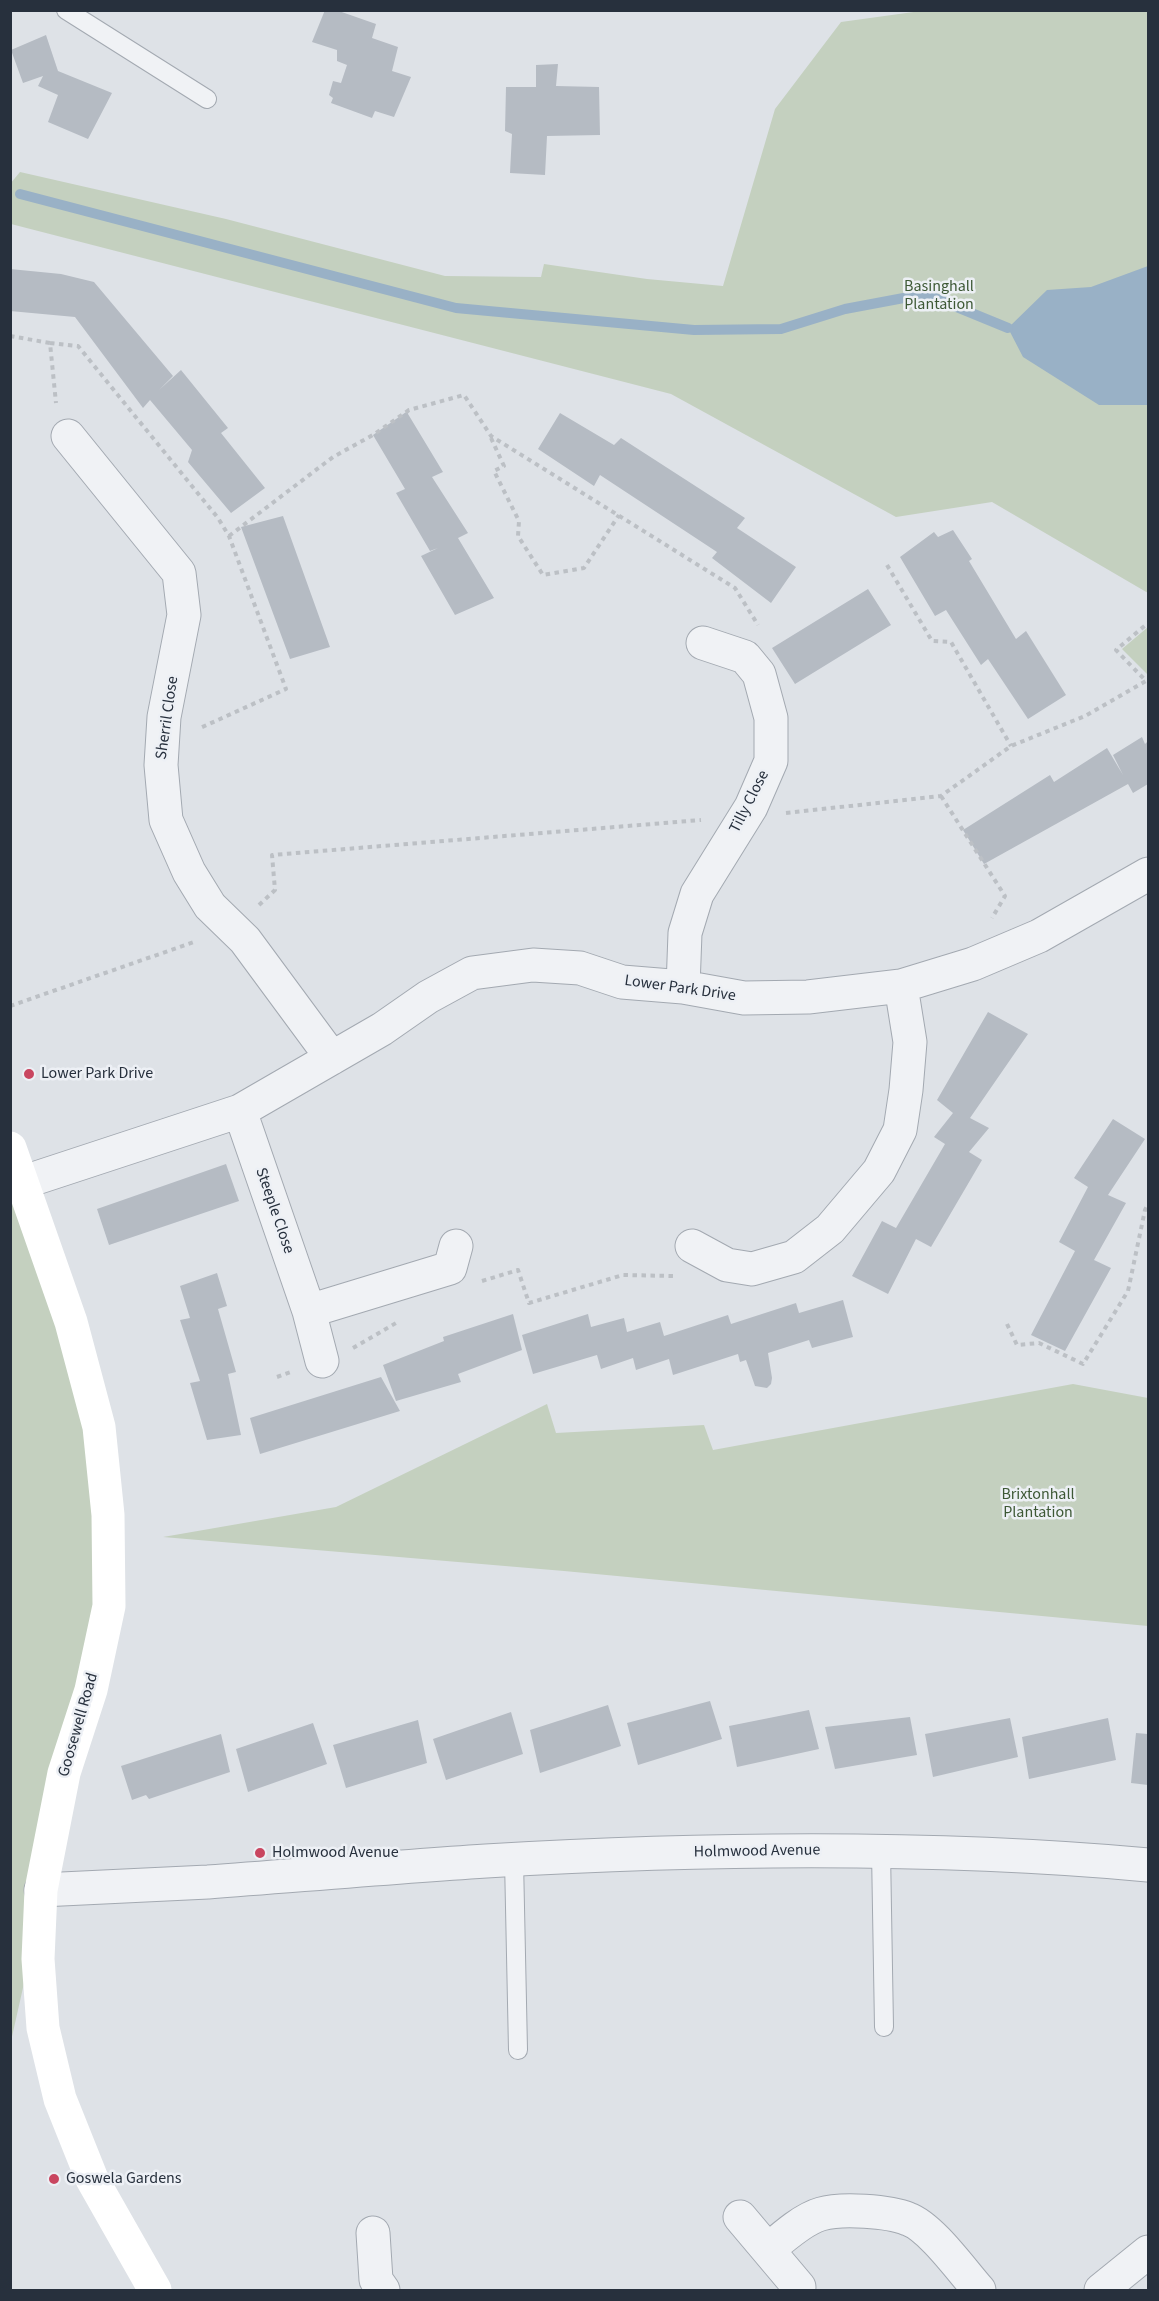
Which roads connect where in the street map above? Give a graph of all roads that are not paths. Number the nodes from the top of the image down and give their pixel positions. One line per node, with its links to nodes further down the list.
1 (66, 10): 2 (lane)
2 (207, 99)
3 (68, 435): 8 (street, Sherril Close)
4 (703, 643): 7 (street, Tilly Close)
5 (1149, 874): 6 (street, Lower Park Drive)
6 (901, 986): 7 (street, Lower Park Drive); 12 (street)
7 (683, 987): 8 (street, Lower Park Drive)
8 (332, 1058): 9 (street, Lower Park Drive)
9 (240, 1111): 11 (street, Lower Park Drive); 14 (street, Steeple Close)
10 (10, 1148): 11 (street, Goosewell Road)
11 (21, 1183): 19 (street, Goosewell Road)
12 (692, 1246)
13 (453, 1257): 14 (street)
14 (309, 1311): 15 (street, Steeple Close)
15 (322, 1362)
16 (881, 1851): 17 (street, Holmwood Avenue); 18 (street, Holmwood Avenue); 20 (lane)
17 (514, 1860): 19 (street, Holmwood Avenue); 21 (lane)
18 (1149, 1865)
19 (41, 1890): 27 (street, Goosewell Road)
20 (884, 2027)
21 (518, 2050)
22 (740, 2217): 24 (street)
23 (373, 2233): 28 (street)
24 (768, 2250): 26 (street); 29 (street)
25 (1149, 2252): 30 (street)
26 (799, 2288)
27 (155, 2290)
28 (382, 2290)
29 (979, 2290)
30 (1101, 2290)

